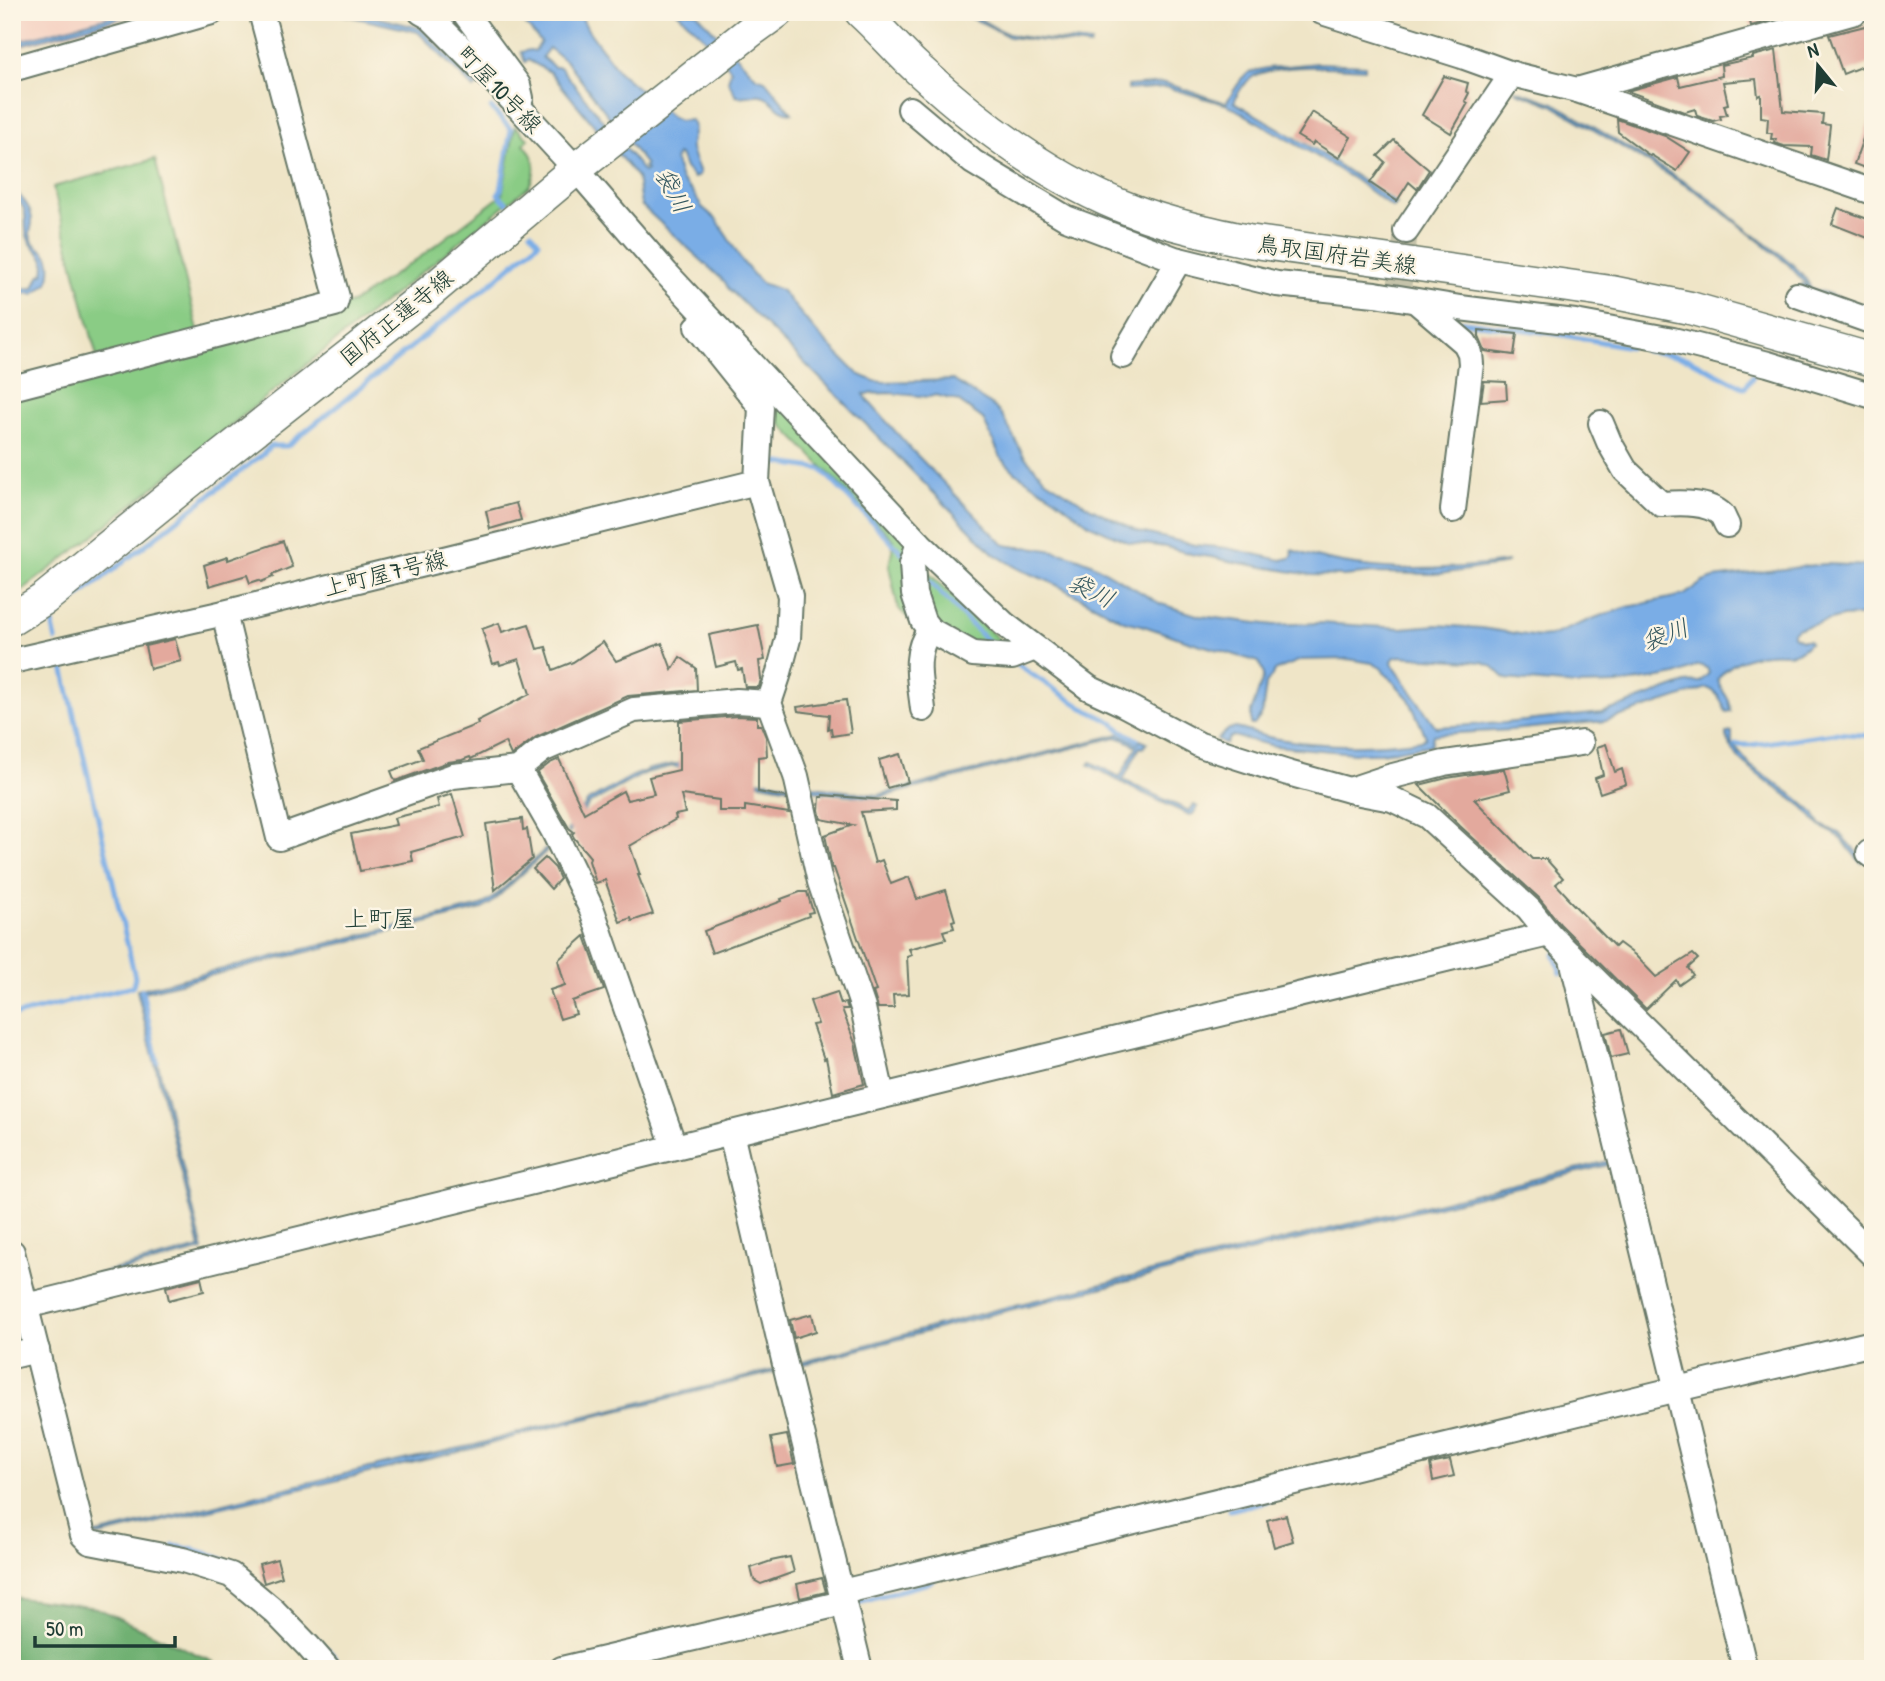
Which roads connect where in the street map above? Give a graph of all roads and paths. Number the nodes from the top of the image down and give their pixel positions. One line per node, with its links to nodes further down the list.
1 (212, 12): 9 (street)
2 (261, 12): 24 (street)
3 (421, 12): 13 (street, 町屋10号線)
4 (464, 12): 13 (street)
5 (778, 12): 14 (main road, 国府正蓮寺線)
6 (862, 12): 23 (main road, 鳥取国府岩美線)
7 (1322, 12): 10 (street)
8 (1855, 12): 11 (street)
9 (12, 69)
10 (1512, 74): 11 (street); 16 (street)
11 (1577, 90): 15 (street)
12 (910, 109): 17 (street)
13 (526, 114): 14 (street, 町屋10号線)
14 (576, 169): 18 (street, 町屋10号線); 32 (main road, 国府正蓮寺線)
15 (1873, 192)
16 (1406, 230)
17 (1179, 260): 20 (street); 22 (street)
18 (666, 273): 27 (street); 30 (street)
19 (1797, 295): 21 (street)
20 (1416, 301): 25 (street); 28 (street)
21 (1873, 322)
22 (1123, 356)
23 (1873, 360)
24 (12, 388)
25 (1873, 396)
26 (1601, 423): 29 (street)
27 (757, 482): 31 (street, 上町屋7号線); 36 (street)
28 (1453, 510)
29 (1727, 525)
30 (919, 543): 33 (street); 34 (street)
31 (224, 612): 35 (street, 上町屋7号線); 39 (street)
32 (12, 619)
33 (930, 630): 34 (street); 37 (street)
34 (1035, 648): 40 (street)
35 (12, 661)
36 (769, 703): 39 (street); 43 (street)
37 (923, 709)
38 (1581, 743): 40 (street)
39 (517, 769): 45 (street)
40 (1350, 790): 41 (street)
41 (1549, 934): 42 (street); 43 (street)
42 (1571, 954): 47 (street); 52 (street)
43 (882, 1095): 44 (street)
44 (731, 1133): 45 (street); 53 (street)
45 (674, 1146): 48 (street)
46 (12, 1252): 48 (street)
47 (1873, 1255)
48 (26, 1306): 50 (street)
49 (1873, 1343): 52 (street)
50 (37, 1350): 51 (street); 54 (street)
51 (12, 1356)
52 (1677, 1389): 53 (street); 57 (street)
53 (843, 1597): 55 (street); 56 (street)
54 (328, 1669)
55 (562, 1669)
56 (860, 1669)
57 (1745, 1669)

